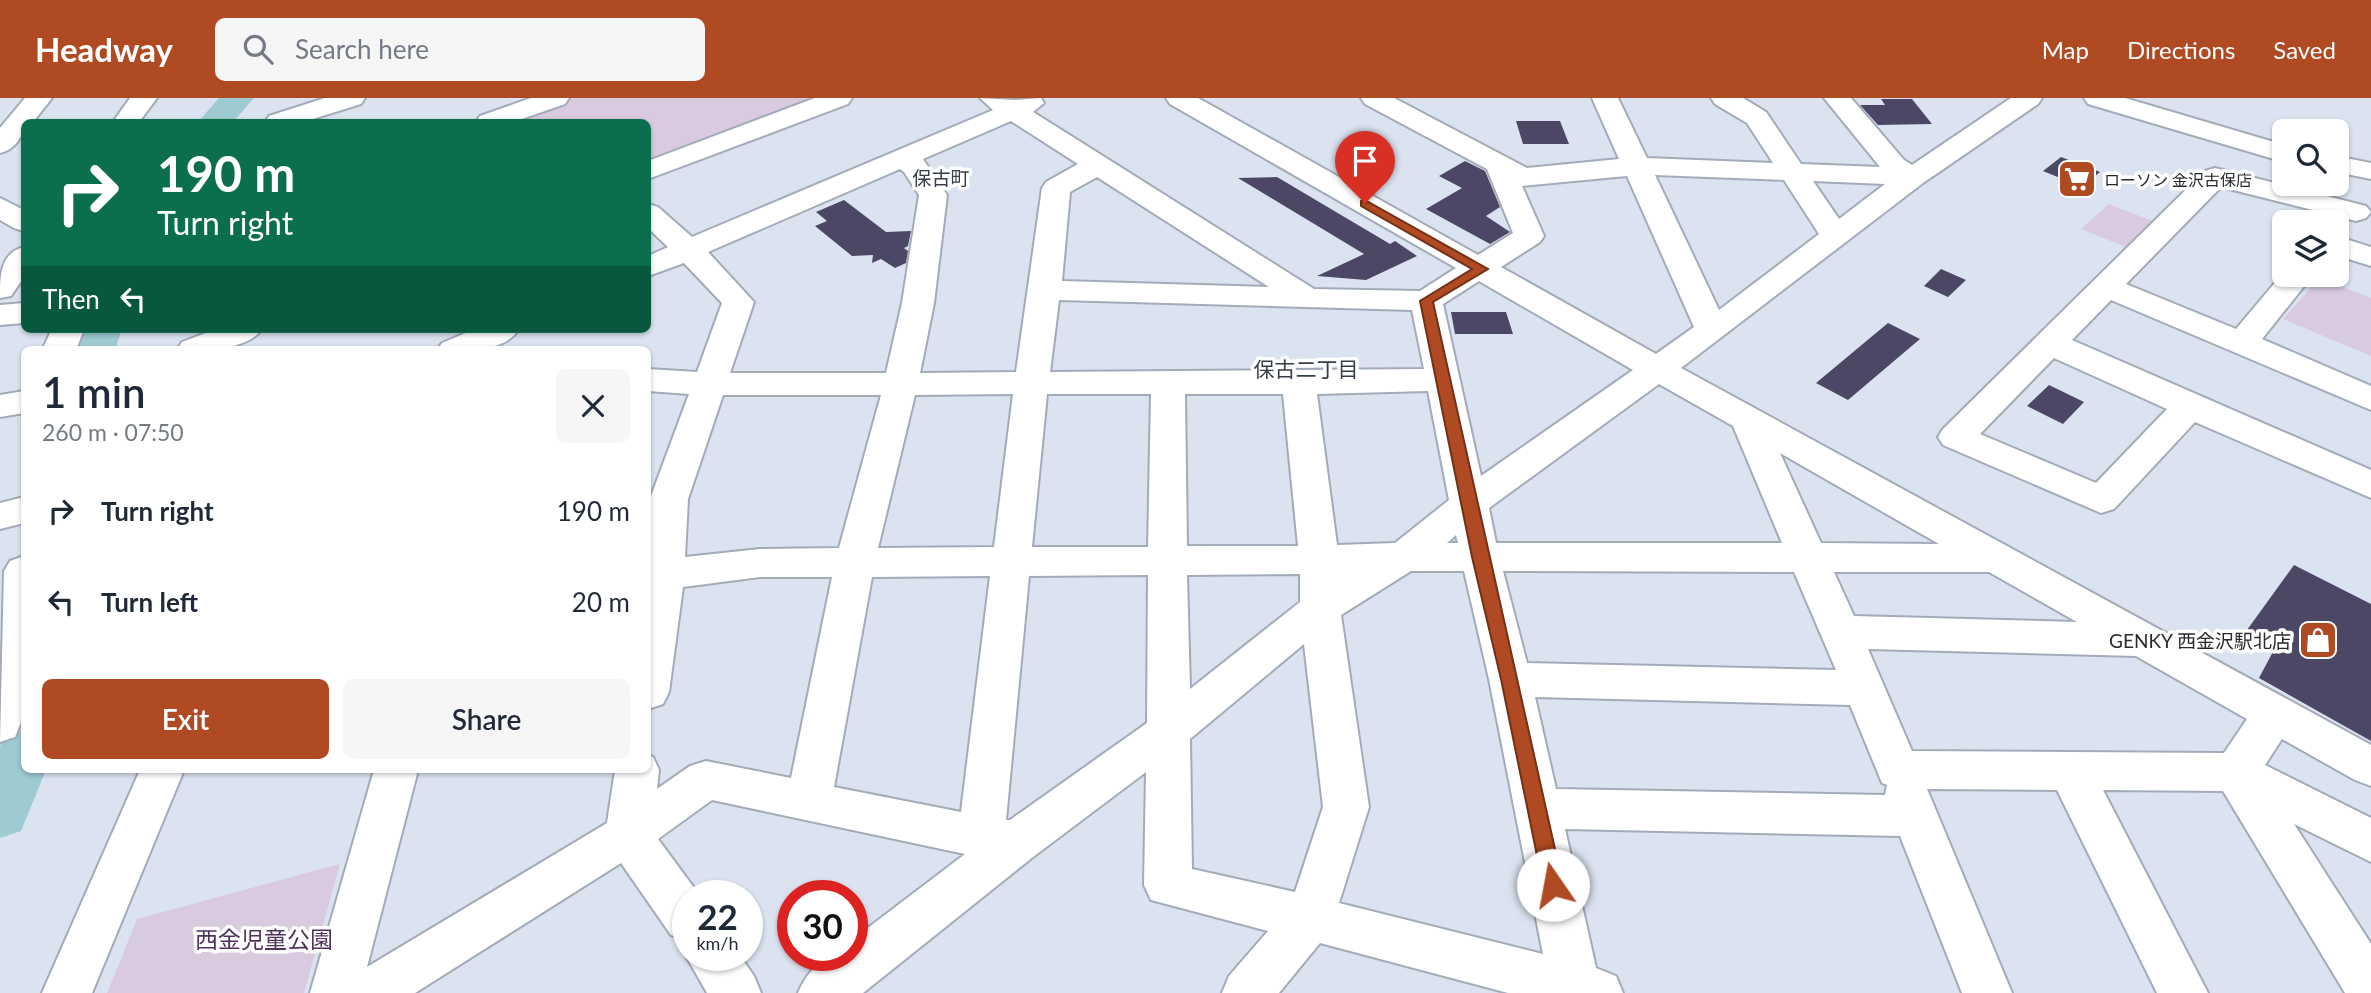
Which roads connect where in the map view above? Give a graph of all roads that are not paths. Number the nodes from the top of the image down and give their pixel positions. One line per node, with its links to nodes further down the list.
1 (39, 98): 16 (street)
2 (144, 98): 17 (street)
3 (352, 98): 18 (street)
4 (556, 98): 13 (street)
5 (839, 98): 29 (street)
6 (1043, 98): 14 (street)
7 (1179, 98): 41 (street)
8 (1374, 98): 26 (street)
9 (1605, 98): 27 (street)
10 (1724, 98): 31 (street)
11 (1838, 98): 32 (street)
12 (2097, 98): 23 (street)
13 (521, 103): 19 (street)
14 (1003, 104): 24 (street); 25 (street)
15 (2007, 104): 32 (street)
16 (22, 119)
17 (128, 119)
18 (287, 119)
19 (494, 119)
20 (21, 120): 22 (street)
21 (21, 144): 22 (street)
22 (0, 146)
23 (2272, 151)
24 (901, 159): 37 (street); 60 (street)
25 (1098, 165): 45 (street); 46 (street)
26 (1499, 165): 27 (street); 41 (street)
27 (1638, 166): 31 (street); 50 (street)
28 (2349, 167): 30 (street)
29 (651, 171)
30 (2371, 171)
31 (1793, 172): 32 (street); 35 (street)
32 (1913, 177): 35 (street)
33 (651, 216): 37 (street)
34 (2354, 219): 42 (street)
35 (1835, 236): 50 (street)
36 (2349, 249): 38 (street)
37 (689, 250): 40 (street); 63 (street)
38 (2371, 257)
39 (21, 260): 44 (street)
40 (651, 266)
41 (1481, 269): 47 (street); 57 (street)
42 (2106, 287): 53 (street); 54 (street)
43 (2288, 287): 54 (street)
44 (0, 289)
45 (1045, 290): 46 (street); 64 (street)
46 (1307, 298): 47 (street)
47 (1426, 301): 59 (street)
48 (21, 313): 49 (street)
49 (0, 315)
50 (1712, 330): 57 (street)
51 (236, 333): 55 (street)
52 (494, 333): 56 (street)
53 (2050, 343): 67 (street); 67 (street)
54 (2242, 343): 65 (street)
55 (204, 346)
56 (463, 346)
57 (1657, 369): 69 (street); 71 (street)
58 (651, 380): 63 (street)
59 (1442, 380): 62 (street); 71 (street)
60 (901, 382): 63 (street); 64 (street); 81 (street)
61 (1168, 383): 62 (street); 64 (street); 80 (street)
62 (1299, 383): 78 (street)
63 (711, 384): 82 (street)
64 (1031, 384): 79 (street)
65 (2371, 399)
66 (21, 402): 68 (street)
67 (2182, 403): 70 (street)
68 (0, 406)
69 (1747, 419): 76 (street); 77 (street)
70 (2371, 485)
71 (1470, 503): 74 (street); 75 (street)
72 (21, 511): 73 (street)
73 (0, 516)
74 (1404, 557): 75 (street); 78 (street); 83 (street)
75 (1480, 557): 76 (street); 90 (street)
76 (1809, 557): 77 (street); 84 (street)
77 (1998, 558): 85 (street)
78 (1320, 560): 80 (street); 83 (street)
79 (1011, 561): 80 (street); 81 (street); 106 (street)
80 (1166, 561): 94 (street)
81 (855, 562): 82 (street); 102 (street)
82 (656, 575): 86 (street)
83 (1320, 608): 94 (street); 109 (street)
84 (1841, 632): 85 (street); 91 (street)
85 (2148, 641): 92 (street)
86 (651, 648)
87 (21, 654): 88 (street)
88 (0, 658)
89 (21, 662): 93 (street)
90 (1510, 679): 91 (street); 103 (street)
91 (1866, 688): 97 (street)
92 (2275, 713): 95 (street); 98 (street)
93 (0, 724)
94 (1170, 730): 106 (street); 109 (street)
95 (2371, 767)
96 (2069, 769): 97 (street); 98 (street); 120 (street)
97 (1898, 770): 104 (street)
98 (2236, 772): 107 (street); 111 (street)
99 (162, 773): 113 (street)
100 (395, 773): 114 (street)
101 (637, 773): 105 (street)
102 (809, 802): 105 (street); 106 (street)
103 (1537, 809): 104 (street); 112 (street)
104 (1915, 816): 119 (street)
105 (628, 834): 108 (street); 115 (street)
106 (999, 840): 117 (street)
107 (2371, 841)
108 (672, 896)
109 (1310, 919): 112 (street); 118 (street)
110 (721, 971): 116 (street)
111 (2371, 989)
112 (1583, 991)
113 (67, 993)
114 (335, 993)
115 (370, 993)
116 (736, 993)
117 (823, 993)
118 (1247, 993)
119 (1987, 993)
120 (2183, 993)

